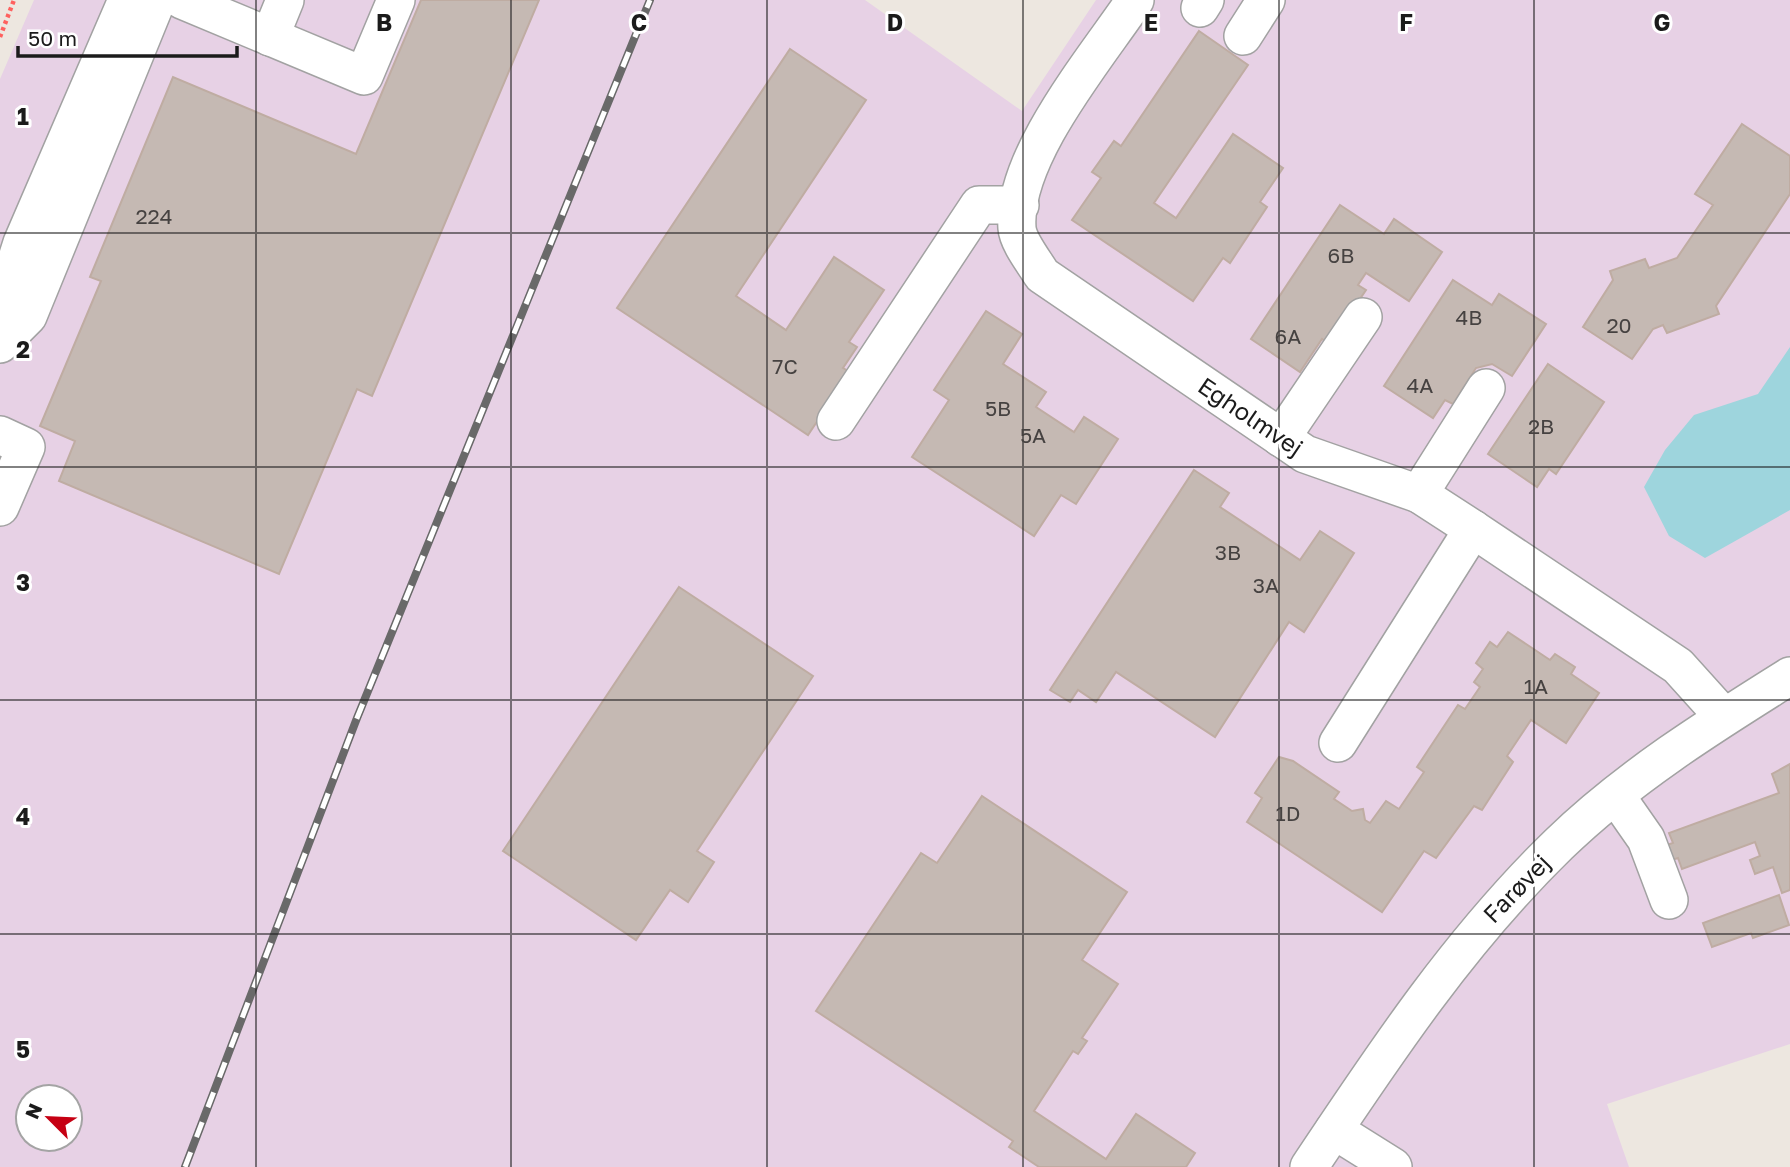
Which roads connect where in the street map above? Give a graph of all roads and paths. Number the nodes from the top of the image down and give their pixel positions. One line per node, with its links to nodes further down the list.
1 (14, 0): 11 (path)
2 (127, 0): 14 (street)
3 (157, 0): 16 (street)
4 (182, 0): 9 (street)
5 (285, 0): 12 (street)
6 (396, 0): 12 (street)
7 (1135, 0): 13 (street, Egholmvej)
8 (1266, 0): 10 (street)
9 (223, 8): 12 (street)
10 (1243, 36)
11 (0, 37)
12 (270, 37)
13 (1020, 205): 18 (street); 20 (street, Egholmvej)
14 (0, 311)
15 (1363, 317): 20 (street)
16 (0, 344)
17 (1486, 388): 21 (street)
18 (836, 421)
19 (0, 435): 22 (street)
20 (1281, 438): 21 (street, Egholmvej)
21 (1419, 494): 23 (street, Egholmvej)
22 (0, 507)
23 (1473, 529): 25 (street, Egholmvej); 26 (street)
24 (1790, 676): 25 (street, Farøvej)
25 (1724, 717): 27 (street, Farøvej)
26 (1338, 743)
27 (1616, 796): 28 (street); 29 (street, Farøvej)
28 (1669, 900)
29 (1334, 1130): 30 (street); 31 (street, Farøvej)
30 (1376, 1163)
31 (1309, 1167)

